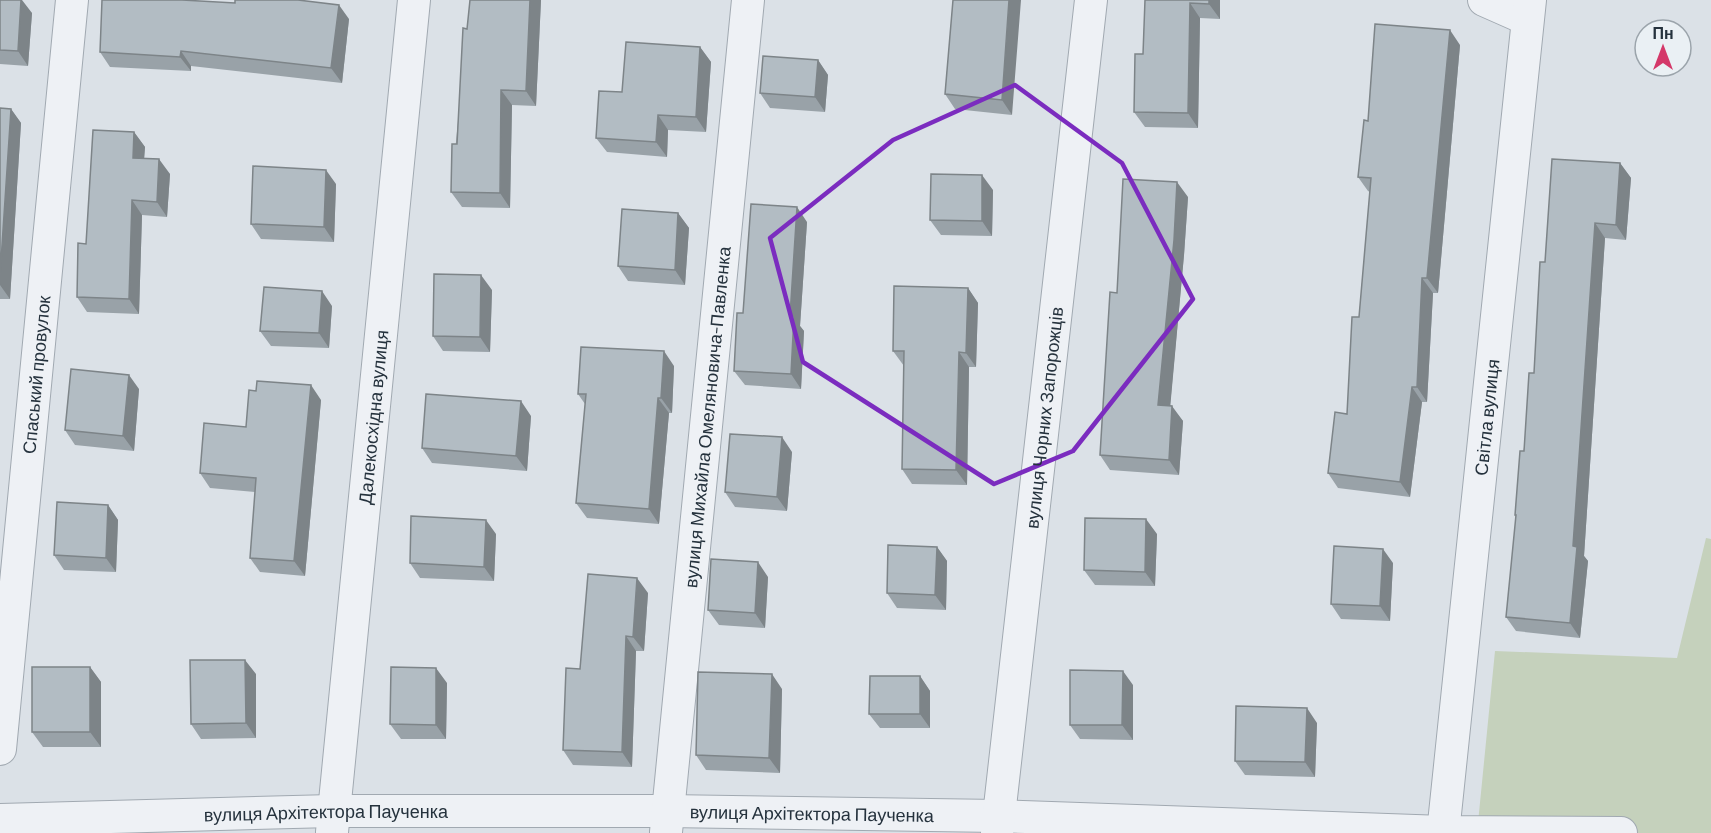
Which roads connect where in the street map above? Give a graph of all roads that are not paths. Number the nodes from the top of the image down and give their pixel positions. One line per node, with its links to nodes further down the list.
1 (72, 0): 7 (street, Спаський провулок)
2 (414, 0): 9 (street, Далекосхідна вулиця)
3 (748, 0): 10 (street, вулиця Михайла Омеляновича-Павленка)
4 (1091, 0): 11 (street, вулиця Чорних Запорожців)
5 (1484, 0): 6 (street)
6 (1529, 10): 12 (street, Світла вулиця)
7 (0, 749)
8 (0, 820): 9 (street, вулиця Архітектора Паученка)
9 (332, 822): 10 (street, вулиця Архітектора Паученка)
10 (666, 822): 11 (street, вулиця Архітектора Паученка)
11 (998, 824): 12 (street, вулиця Архітектора Паученка)
12 (1443, 832): 13 (street, вулиця Архітектора Паученка)
13 (1621, 833)

